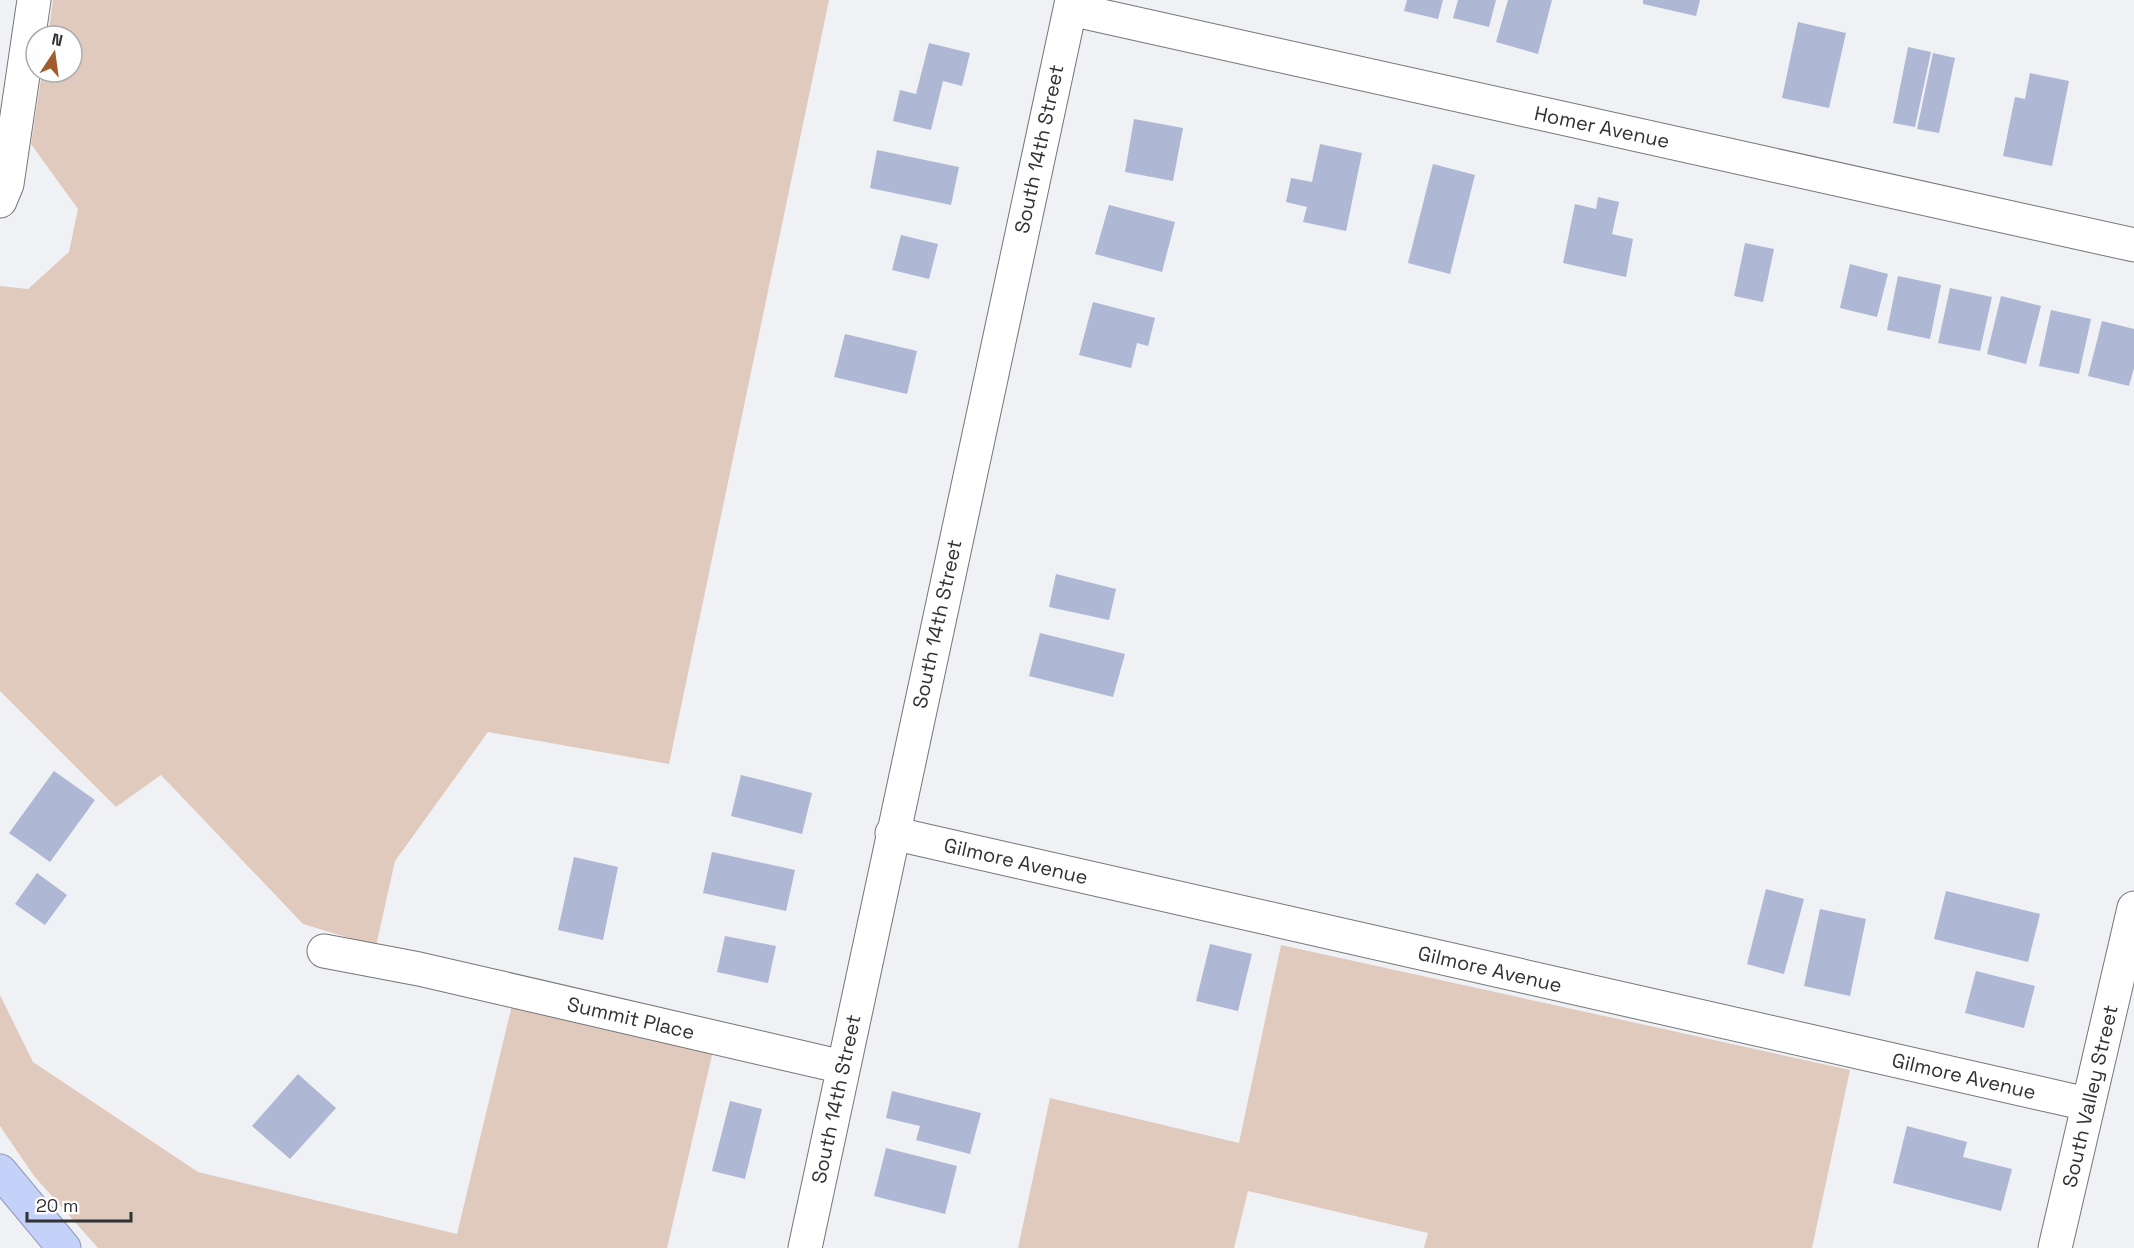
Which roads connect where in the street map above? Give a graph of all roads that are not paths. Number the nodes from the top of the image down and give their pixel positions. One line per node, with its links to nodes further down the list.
1 (34, 0): 3 (street)
2 (1071, 5): 4 (street, Homer Avenue); 5 (street, South 14th Street)
3 (3, 193)
4 (2134, 245)
5 (892, 833): 8 (street, South 14th Street); 9 (street, Gilmore Avenue)
6 (2134, 908): 9 (street, South Valley Street)
7 (324, 951): 8 (street, Summit Place)
8 (843, 1067): 12 (street, South 14th Street)
9 (2087, 1104): 13 (street, South Valley Street)
10 (0, 1171): 11 (highway)
11 (64, 1248)
12 (805, 1248)
13 (2055, 1248)

